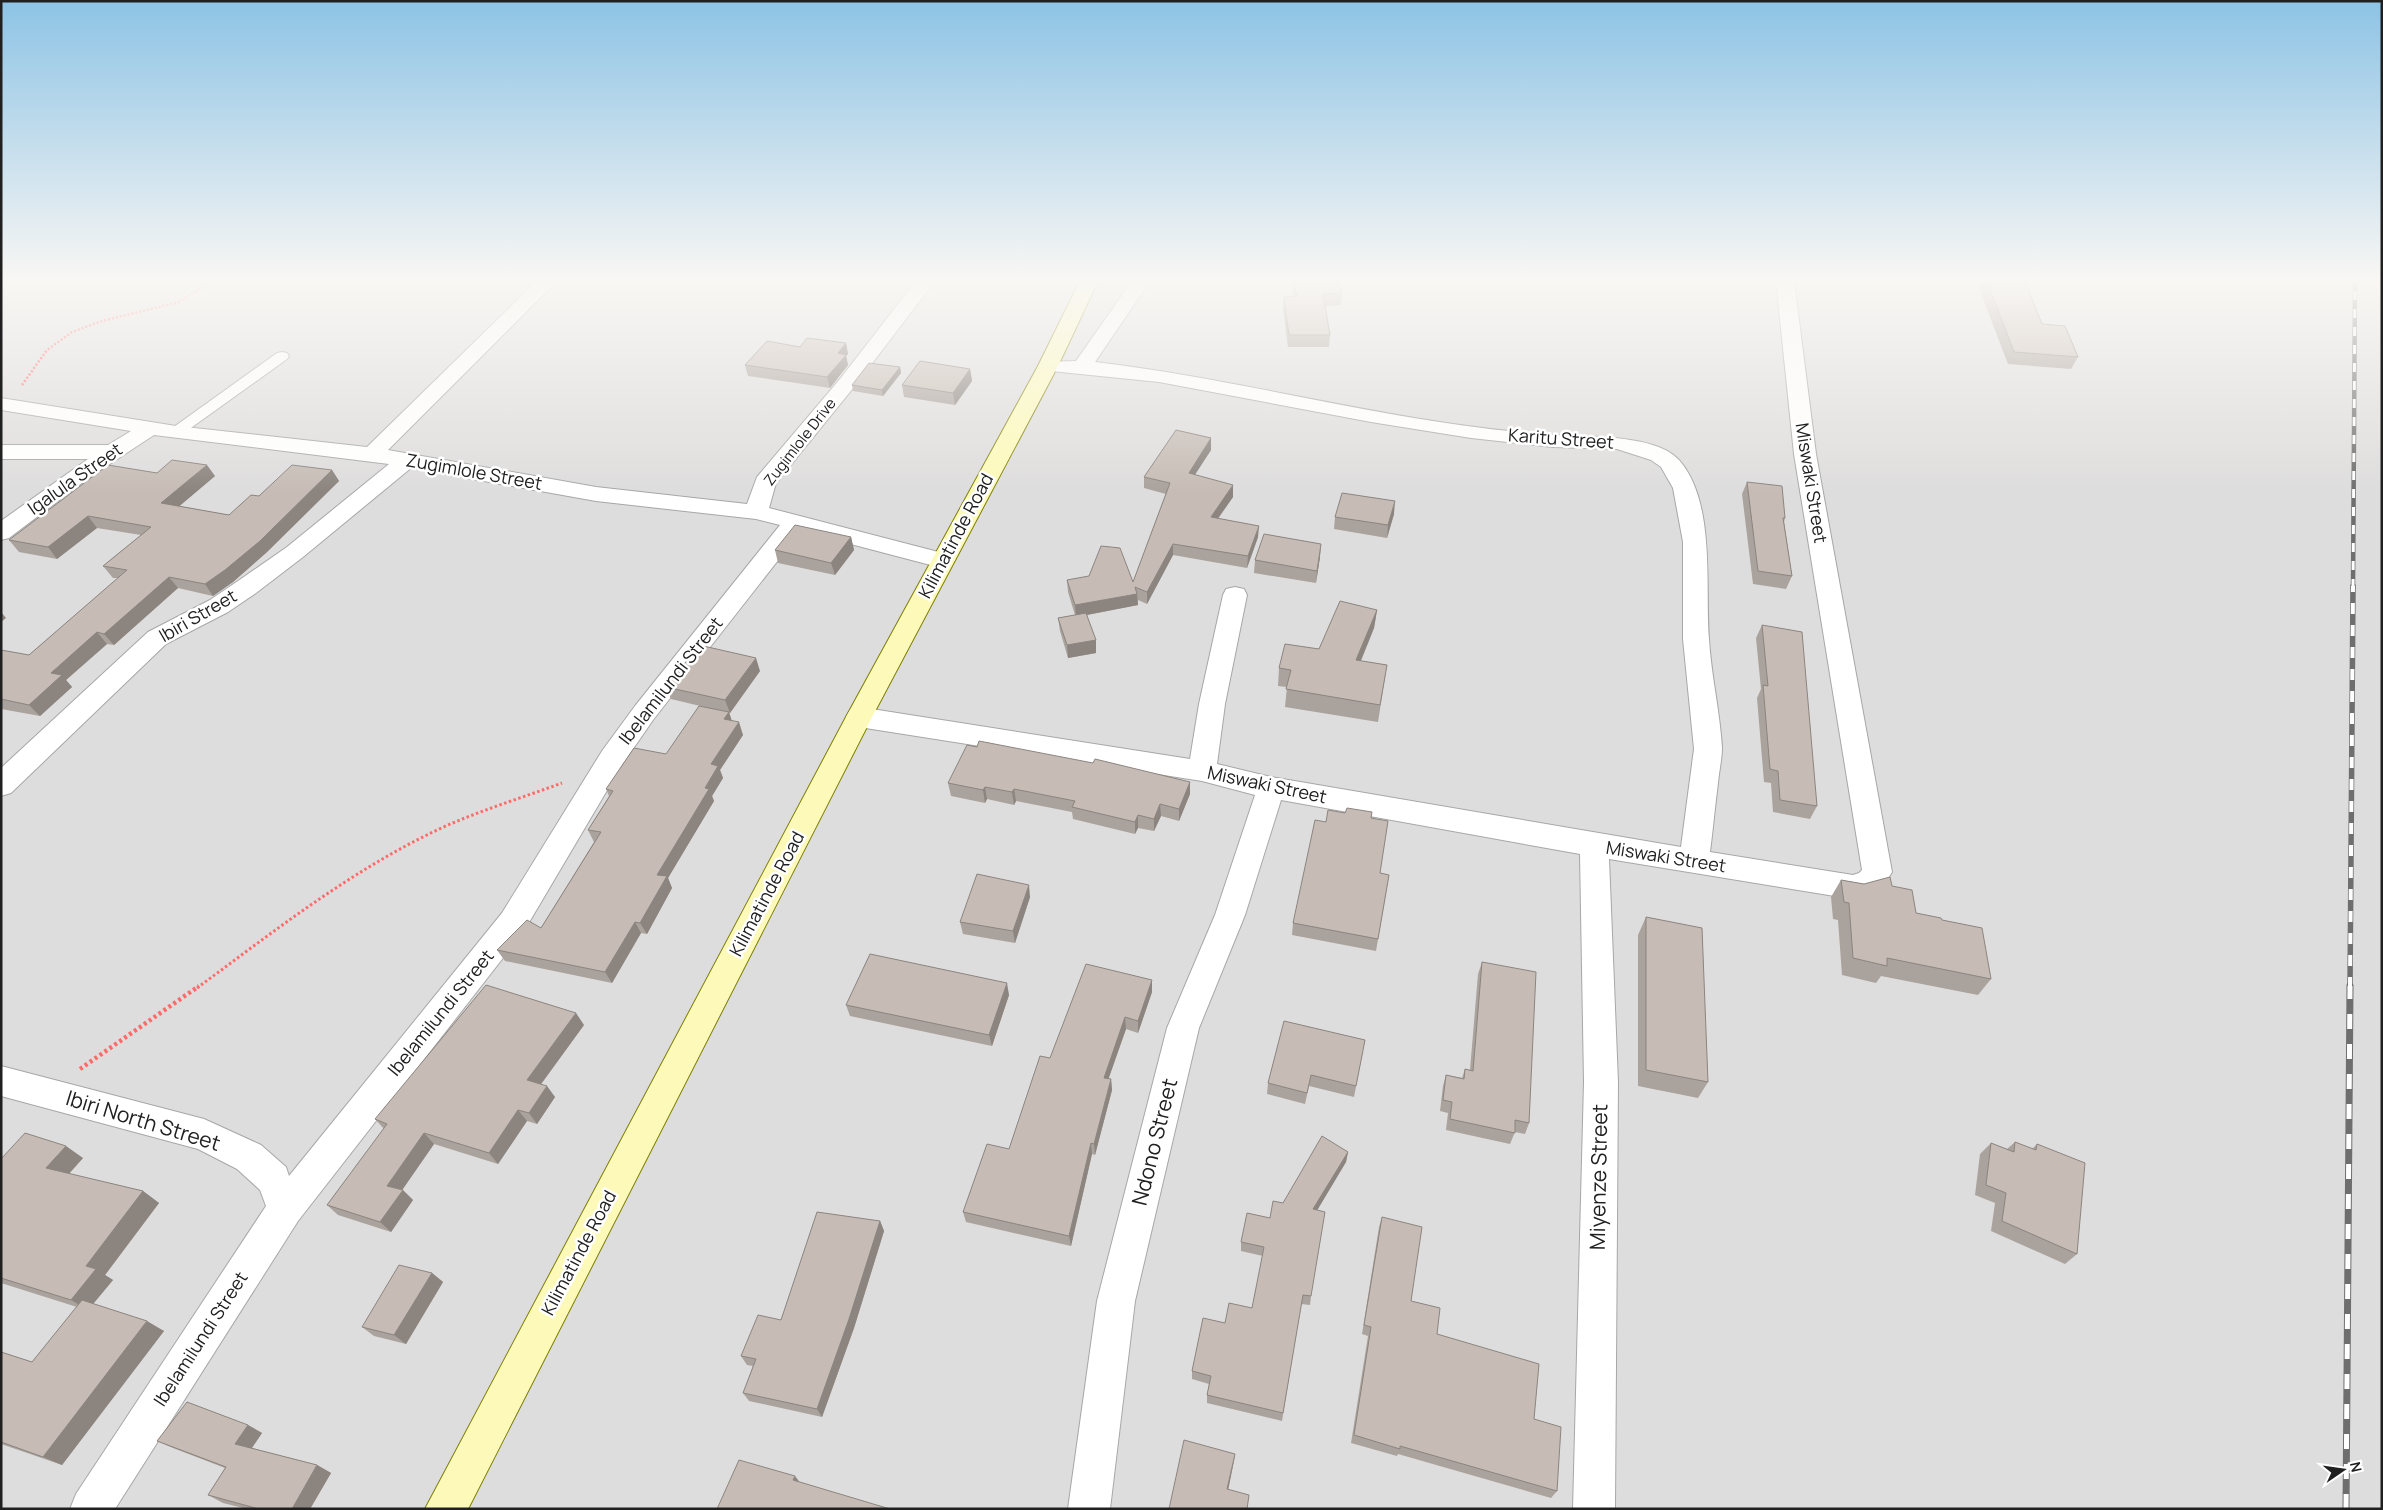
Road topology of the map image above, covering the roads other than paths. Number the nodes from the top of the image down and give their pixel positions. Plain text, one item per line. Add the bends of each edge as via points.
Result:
1 (476, 351) edge
2 (871, 351) edge
3 (1055, 351) edge
4 (1093, 351) edge
5 (1793, 351) edge
6 (282, 356) dead end
7 (1048, 366) junction
8 (1082, 367) junction
9 (5, 405) edge
10 (150, 428) junction
11 (176, 432) junction
12 (1, 452) edge
13 (113, 452) junction
14 (372, 454) junction
15 (406, 461) junction
16 (756, 512) junction
17 (796, 521) junction
18 (1, 532) edge
19 (942, 560) junction
20 (1235, 595) dead end
21 (860, 717) junction
22 (1202, 771) junction
23 (1, 786) edge
24 (1271, 788) junction
25 (1594, 845) junction
26 (1694, 862) junction
27 (1, 1081) edge
28 (285, 1209) junction
29 (91, 1509) edge
30 (446, 1509) edge
31 (1089, 1509) edge
32 (1594, 1509) edge

1 - 14 street
2 - 16 street, Zugimlole Drive via 765,482
3 - 7 main road, Kilimatinde Road
4 - 8 street
5 - 26 street, Miswaki Street via 1805,454 1877,872 1869,883 1853,887
6 - 11 lane
7 - 8 street, Karitu Street
7 - 19 main road, Kilimatinde Road
8 - 26 street, Karitu Street via 1159,376 1471,432 1553,441 1619,443 1659,455 1670,463 1684,488 1696,542 1696,639 1708,749
9 - 10 street, Zugimlole Street
10 - 11 street, Zugimlole Street
10 - 13 street, Igalula Street
11 - 14 street, Zugimlole Street
12 - 13 street
13 - 18 street, Igalula Street
14 - 15 street, Zugimlole Street
15 - 16 street, Zugimlole Street via 596,494
15 - 23 street, Ibiri Street via 247,587 219,606 157,638
16 - 17 street, Zugimlole Street
17 - 19 street, Zugimlole Street
17 - 28 street, Ibelamilundi Street via 612,758 513,922
19 - 21 main road, Kilimatinde Road
20 - 22 street via 1212,704
21 - 22 street, Miswaki Street
21 - 30 main road, Kilimatinde Road
22 - 24 street, Miswaki Street
24 - 25 street, Miswaki Street
24 - 31 street, Ndono Street via 1230,915 1181,1037 1116,1301
25 - 26 street, Miswaki Street
25 - 32 street, Miyenze Street via 1602,1084
27 - 28 street, Ibiri North Street via 204,1135 249,1156 273,1179
28 - 29 street, Ibelamilundi Street

